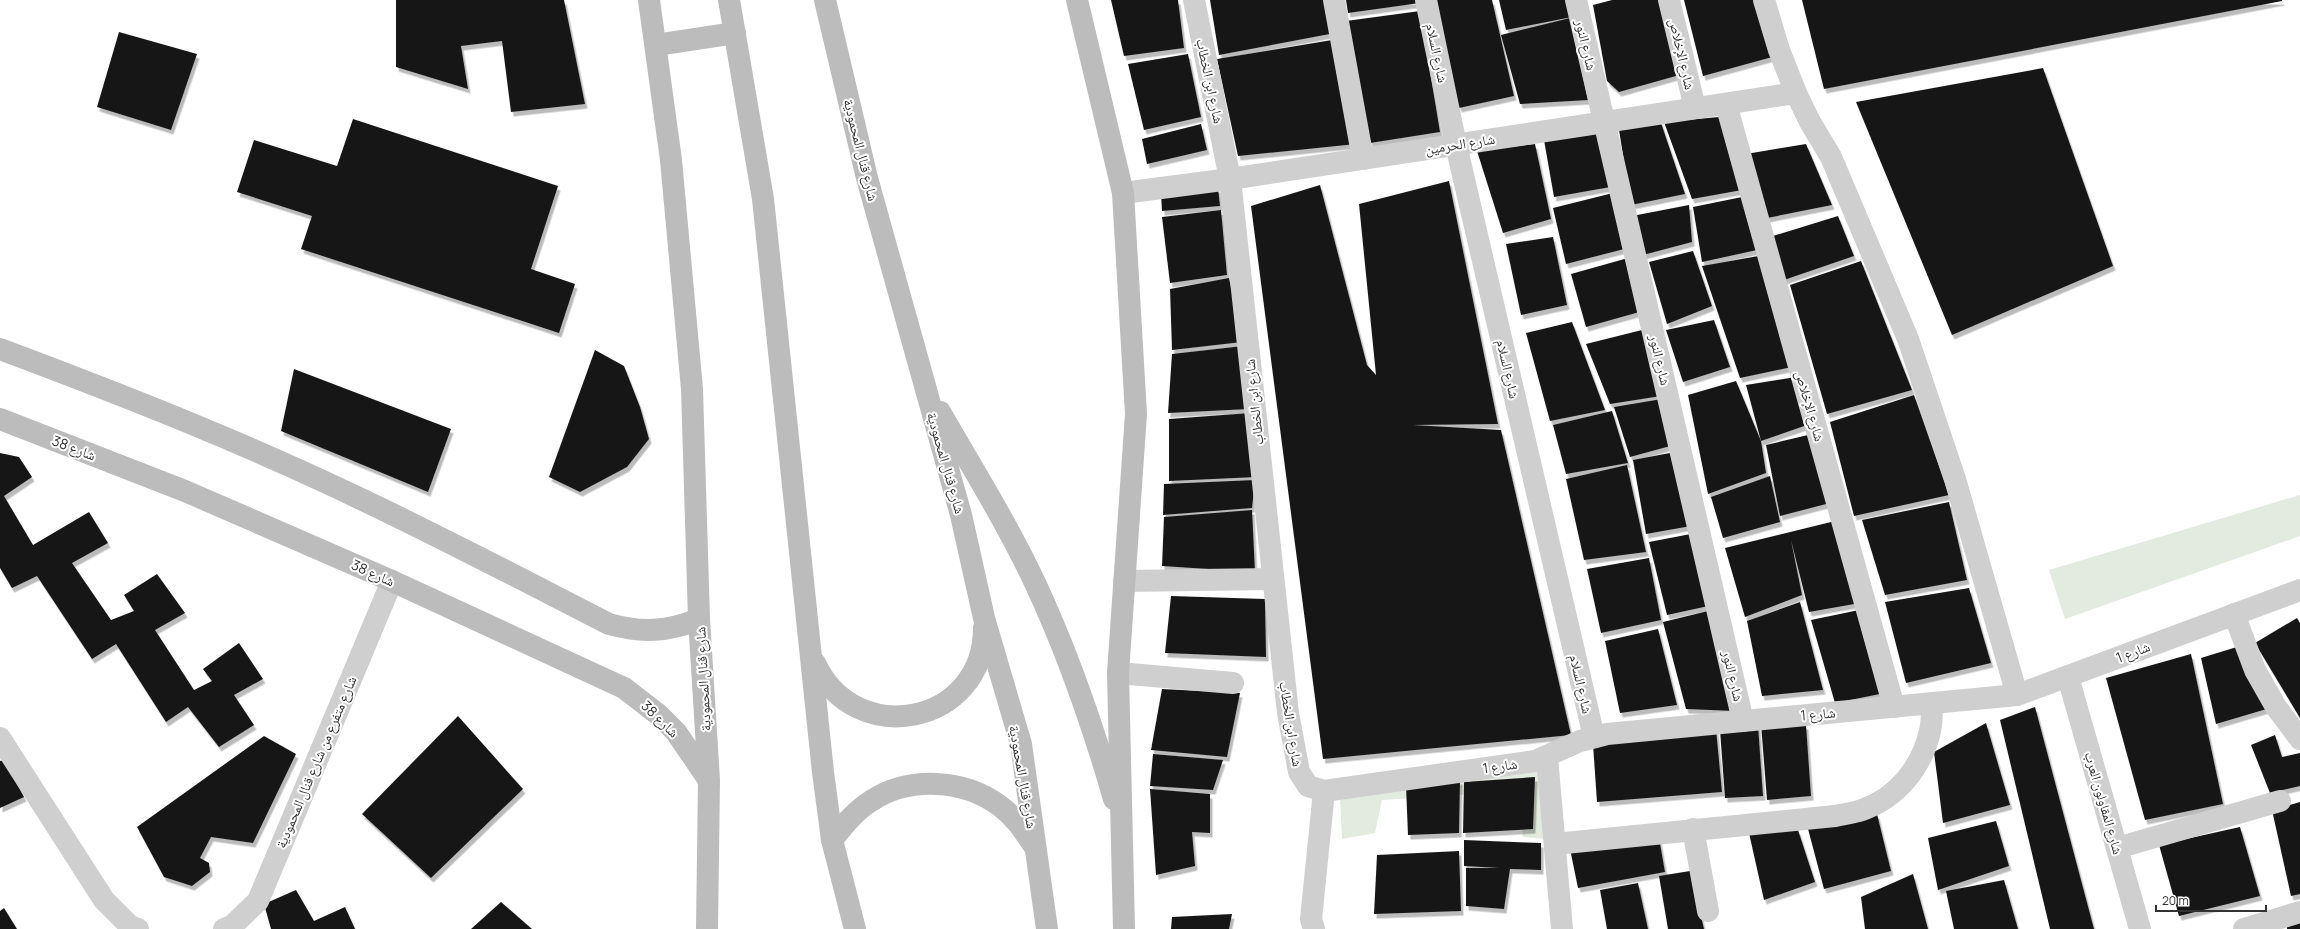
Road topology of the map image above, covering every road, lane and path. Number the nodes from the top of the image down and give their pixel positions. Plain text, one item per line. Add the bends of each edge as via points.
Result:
1 (649, 0) edge
2 (729, 0) edge
3 (825, 0) edge
4 (1076, 0) edge
5 (1194, 0) edge
6 (1334, 0) edge
7 (1426, 0) edge
8 (1576, 0) edge
9 (1669, 0) edge
10 (1764, 0) edge
11 (735, 33) junction
12 (656, 45) junction
13 (1796, 93) junction
14 (1726, 104) junction
15 (1695, 108) junction
16 (1604, 122) junction
17 (1456, 145) junction
18 (1363, 159) junction
19 (1230, 179) junction
20 (1123, 193) junction
21 (0, 349) edge
22 (924, 385) junction
23 (0, 419) edge
24 (1273, 579) junction
25 (392, 581) junction
26 (1124, 581) junction
27 (2300, 590) edge
28 (2234, 614) junction
29 (984, 618) junction
30 (699, 619) junction
31 (812, 657) junction
32 (1118, 673) junction
33 (2068, 677) junction
34 (1233, 683) dead end
35 (2017, 695) junction
36 (1932, 704) junction
37 (1894, 707) junction
38 (1744, 721) junction
39 (1594, 737) junction
40 (0, 738) edge
41 (2300, 740) edge
42 (1547, 756) junction
43 (709, 780) junction
44 (1324, 791) junction
45 (2280, 801) dead end
46 (1123, 829) junction
47 (1693, 829) junction
48 (832, 840) junction
49 (1555, 844) junction
50 (1035, 848) junction
51 (2117, 848) junction
52 (1708, 912) dead end
53 (2300, 912) edge
54 (138, 929) edge
55 (224, 929) edge
56 (707, 929) edge
57 (855, 929) edge
58 (1047, 929) edge
59 (1124, 929) edge
60 (1314, 929) edge
61 (1562, 929) edge
62 (2140, 929) edge
63 (2244, 929) edge

1 - 12 main road, شارع قنال المحمودية
2 - 11 main road
3 - 22 main road, شارع قنال المحمودية via 867,178
4 - 20 main road
5 - 19 street, شارع ابن الخطاب
6 - 18 street
7 - 17 street, شارع السلام
8 - 16 street, شارع النور
9 - 15 street, شارع الإخلاص
10 - 13 street via 1779,50
11 - 12 main road
11 - 31 main road via 763,199
12 - 30 main road, شارع قنال المحمودية via 671,160 692,389
13 - 14 street, شارع الحرمين
13 - 35 street via 1831,157 1908,340 1955,479
14 - 15 street, شارع الحرمين
14 - 37 street, شارع الإخلاص
15 - 16 street, شارع الحرمين
16 - 17 street, شارع الحرمين
16 - 38 street, شارع النور
17 - 18 street, شارع الحرمين
17 - 39 street, شارع السلام
18 - 19 street, شارع الحرمين
19 - 20 street, شارع الحرمين
19 - 24 street, شارع ابن الخطاب
20 - 26 main road via 1136,414
21 - 30 main road via 178,418 299,471 363,500 609,624 646,631 682,626
22 - 29 main road, شارع قنال المحمودية via 961,515
22 - 46 main road via 996,508 1036,585 1070,664 1099,746
23 - 25 main road, شارع 38 via 185,490
24 - 26 street
24 - 44 street, شارع ابن الخطاب via 1294,750 1302,780 1315,790
25 - 43 main road, شارع 38 via 624,688 676,732
25 - 55 street, شارع متفرع من شارع قنال المحمودية via 258,901 232,926
26 - 32 main road
27 - 28 street, شارع 1
28 - 33 street, شارع 1
28 - 41 street via 2256,670 2276,707
29 - 31 main road via 984,642 977,664 965,685 948,701 927,712 904,717 880,716 857,709 838,696 822,678
29 - 50 main road, شارع قنال المحمودية via 1020,744
30 - 43 main road, شارع قنال المحمودية
31 - 48 main road
32 - 34 street
32 - 46 main road
33 - 35 street, شارع 1
33 - 51 street, شارع المقاولون العرب
35 - 36 street, شارع 1
36 - 37 street, شارع 1
36 - 47 street via 1930,731 1921,756 1907,780 1886,798 1862,810 1835,816
37 - 38 street, شارع 1
38 - 39 street, شارع 1
39 - 42 street, شارع 1
40 - 54 street via 104,900 130,926
42 - 44 street, شارع 1 via 1535,761
42 - 49 street
43 - 56 main road, شارع قنال المحمودية
44 - 60 street via 1311,919
45 - 51 street
46 - 59 main road
47 - 49 street
47 - 52 street
48 - 50 main road via 850,818 871,801 896,789 923,784 951,785 977,793 1001,806 1021,826
48 - 57 main road
49 - 61 street
50 - 58 main road, شارع قنال المحمودية
51 - 62 street, شارع المقاولون العرب
53 - 63 street

